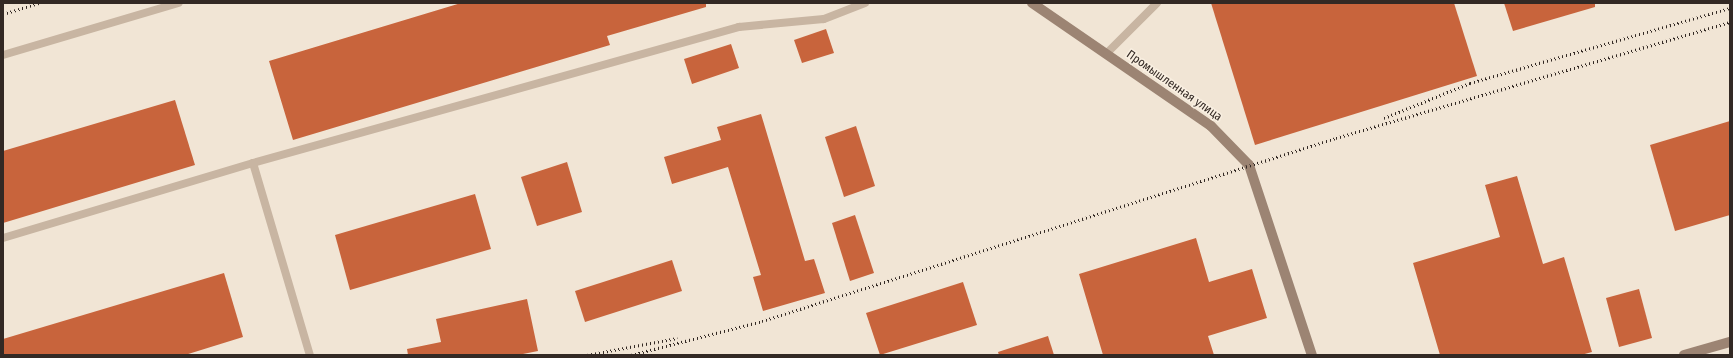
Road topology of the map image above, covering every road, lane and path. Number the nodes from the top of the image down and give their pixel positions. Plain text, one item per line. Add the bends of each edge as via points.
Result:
1 (178, 3) edge
2 (865, 3) edge
3 (1032, 3) edge
4 (1157, 3) edge
5 (1106, 54) junction
6 (3, 55) edge
7 (253, 163) junction
8 (3, 238) edge
9 (1730, 342) edge
10 (310, 355) edge
11 (1312, 355) edge
12 (1684, 355) edge

1 - 6 lane
2 - 7 lane via 824,19 739,27
3 - 5 street, Промышленная улица
4 - 5 lane
5 - 11 street, Промышленная улица via 1212,126 1249,165
7 - 8 lane
7 - 10 lane
9 - 12 street

